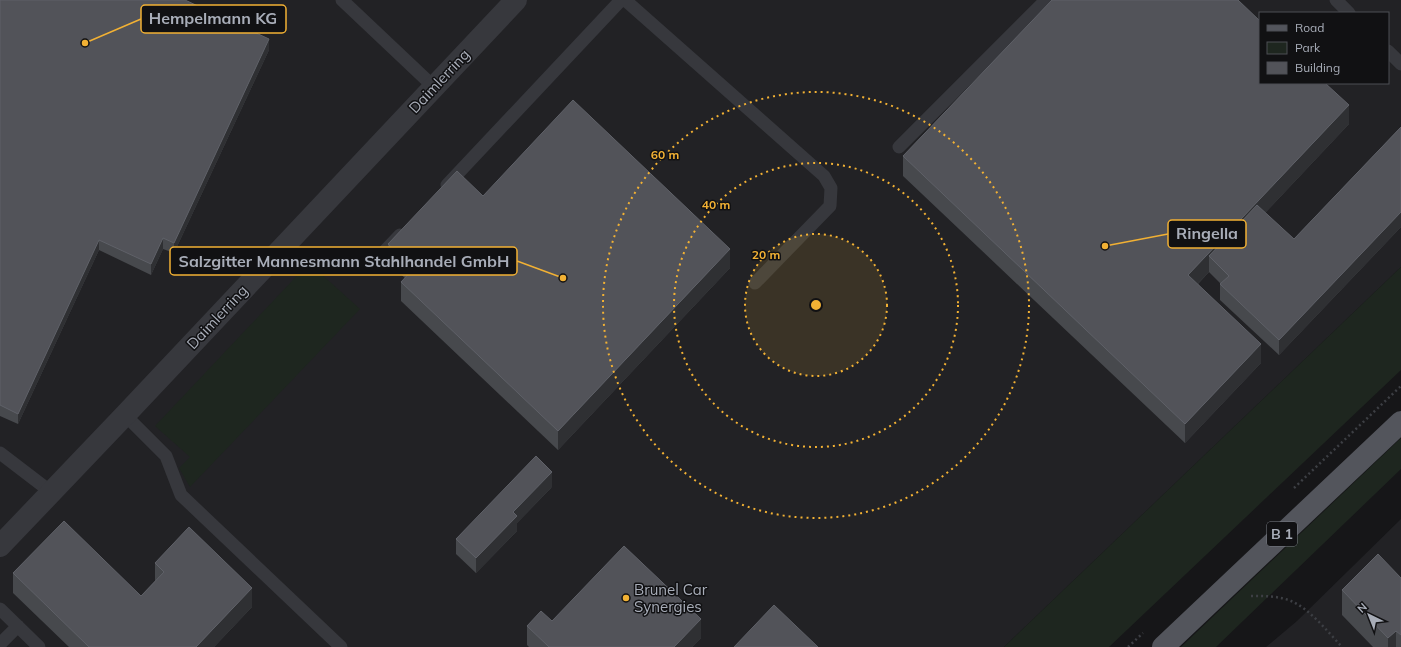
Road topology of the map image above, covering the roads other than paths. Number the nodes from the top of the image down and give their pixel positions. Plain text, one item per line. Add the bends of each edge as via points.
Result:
1 (342, 0) edge
2 (516, 0) edge
3 (621, 0) edge
4 (625, 0) edge
5 (1046, 0) edge
6 (1336, 0) edge
7 (1348, 12) edge
8 (1389, 53) edge
9 (1401, 64) edge
10 (434, 87) junction
11 (899, 147) dead end
12 (441, 191) edge
13 (408, 226) edge
14 (381, 255) dead end
15 (756, 283) dead end
16 (125, 415) junction
17 (1401, 422) edge
18 (0, 453) edge
19 (51, 492) junction
20 (0, 546) edge
21 (0, 610) edge
22 (18, 626) junction
23 (0, 644) edge
24 (39, 647) edge
25 (341, 647) edge
26 (1163, 647) edge

1 - 10 lane
2 - 10 street, Daimlerring
3 - 12 lane
4 - 15 lane via 824,176 831,188 830,206
5 - 11 lane
6 - 7 lane
8 - 9 lane
10 - 16 street, Daimlerring
13 - 14 lane
16 - 19 street, Daimlerring
16 - 25 lane via 166,456 181,495
17 - 26 main road, B 1
18 - 19 lane
19 - 20 street, Daimlerring
21 - 22 lane
22 - 23 lane
22 - 24 lane

